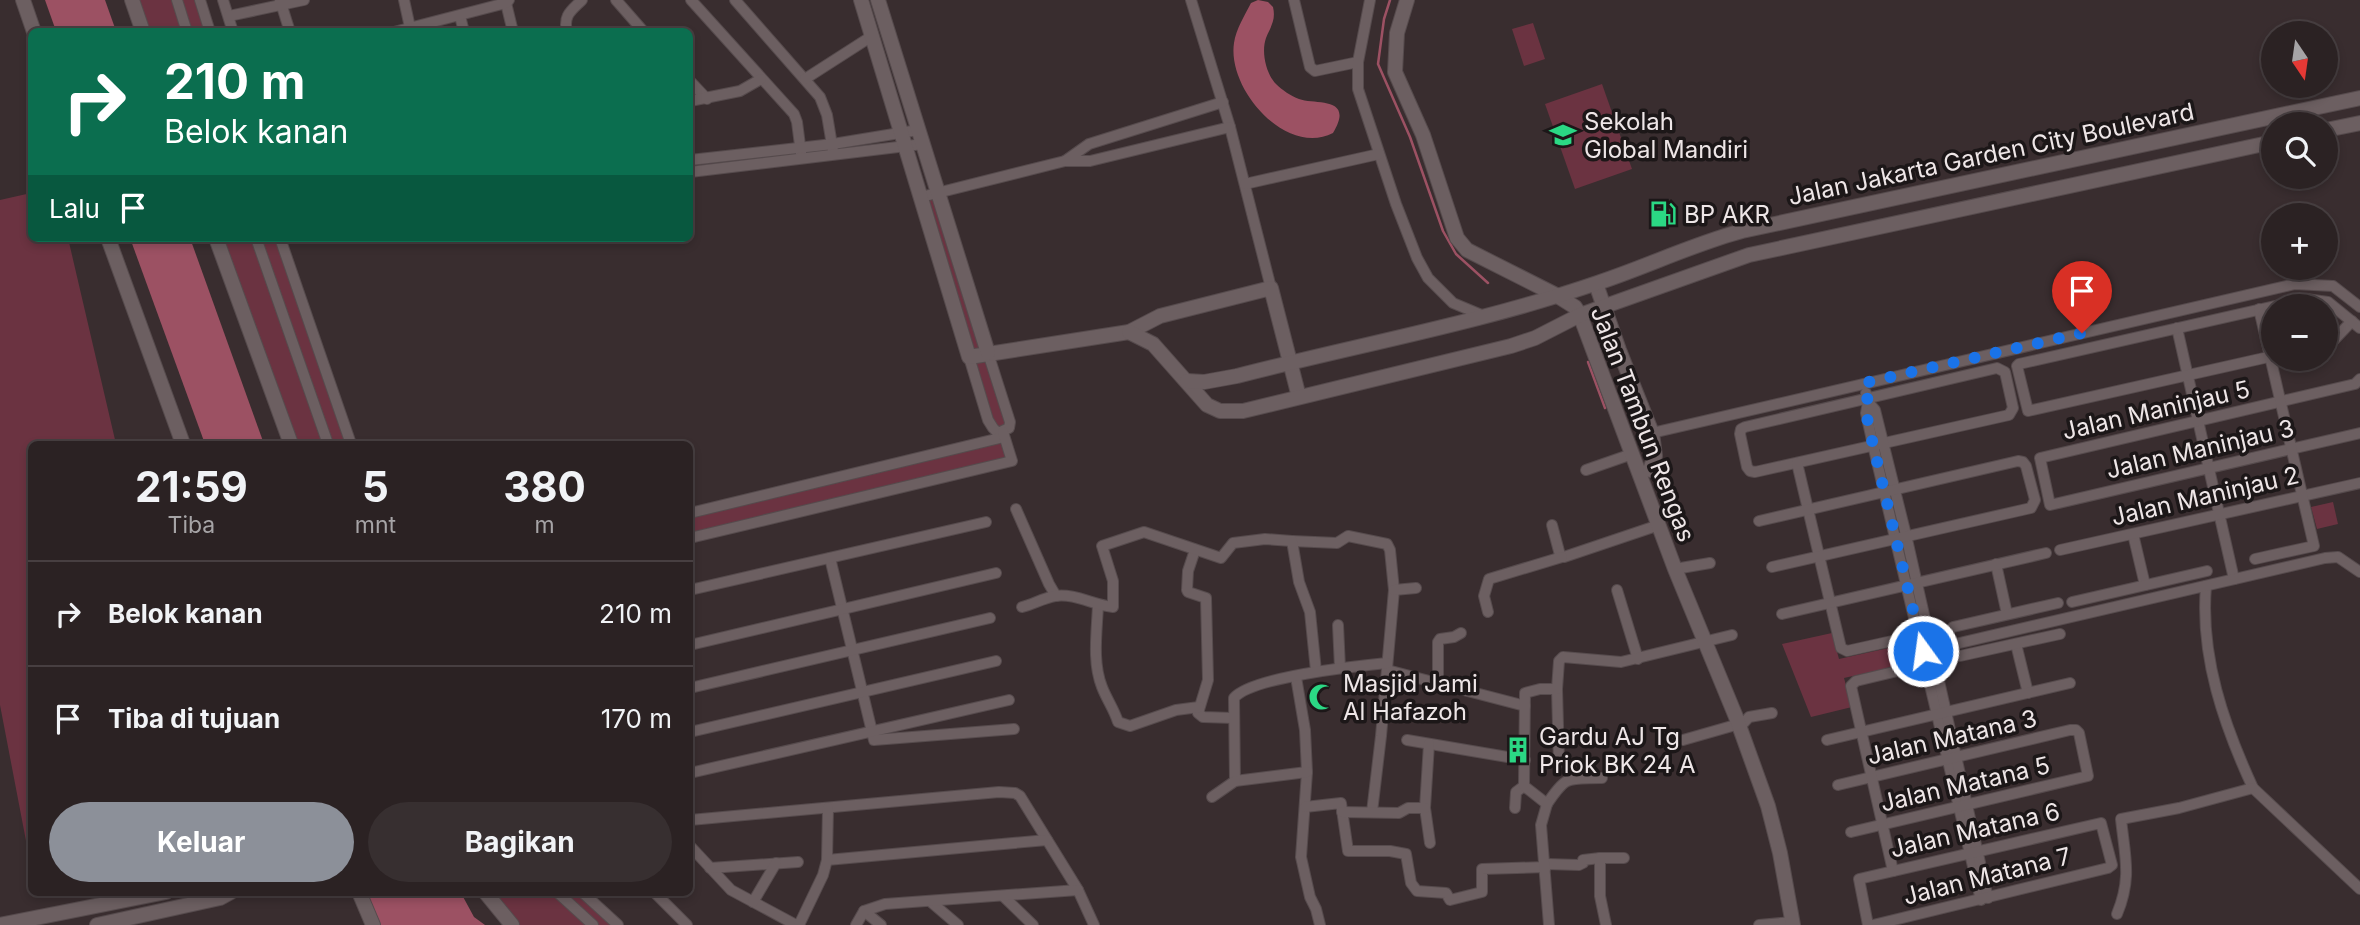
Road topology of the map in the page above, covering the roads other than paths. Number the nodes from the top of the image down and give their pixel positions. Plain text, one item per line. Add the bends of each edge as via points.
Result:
1 (23, 0) edge
2 (132, 0) edge
3 (177, 0) edge
4 (200, 0) edge
5 (223, 0) edge
6 (304, 0) edge
7 (404, 0) edge
8 (582, 0) edge
9 (616, 0) edge
10 (691, 0) edge
11 (735, 0) edge
12 (861, 0) edge
13 (878, 0) edge
14 (1191, 0) edge
15 (1294, 0) edge
16 (1370, 0) edge
17 (1406, 0) edge
18 (507, 2) edge
19 (281, 3) edge
20 (229, 16) junction
21 (460, 16) junction
22 (33, 28) edge
23 (142, 28) edge
24 (186, 28) edge
25 (210, 28) edge
26 (232, 28) edge
27 (288, 28) edge
28 (411, 28) edge
29 (418, 28) edge
30 (463, 28) edge
31 (512, 28) edge
32 (567, 28) edge
33 (640, 28) edge
34 (872, 36) junction
35 (1359, 62) junction
36 (761, 79) junction
37 (805, 79) junction
38 (693, 84) edge
39 (2360, 98) edge
40 (707, 99) junction
41 (693, 101) edge
42 (1223, 102) junction
43 (2360, 123) edge
44 (1230, 127) junction
45 (2338, 128) edge
46 (920, 137) junction
47 (904, 140) junction
48 (2261, 145) edge
49 (833, 149) junction
50 (802, 153) junction
51 (1379, 154) junction
52 (693, 160) edge
53 (1065, 161) junction
54 (693, 171) edge
55 (1245, 184) junction
56 (937, 192) junction
57 (921, 197) junction
58 (109, 242) edge
59 (217, 242) edge
60 (257, 242) edge
61 (280, 242) edge
62 (1597, 284) junction
63 (1271, 288) junction
64 (1556, 295) junction
65 (1605, 306) junction
66 (2360, 307) edge
67 (2259, 309) junction
68 (1580, 315) junction
69 (1484, 316) junction
70 (2261, 316) edge
71 (2356, 325) edge
72 (2180, 328) junction
73 (1129, 332) junction
74 (2338, 338) edge
75 (988, 353) junction
76 (969, 357) junction
77 (2261, 358) edge
78 (1290, 363) junction
79 (2275, 371) edge
80 (2190, 374) junction
81 (2360, 379) edge
82 (1187, 381) junction
83 (1864, 383) junction
84 (1299, 397) junction
85 (1868, 400) junction
86 (2281, 403) junction
87 (2201, 421) junction
88 (1652, 433) junction
89 (2360, 433) edge
90 (1004, 434) junction
91 (182, 441) edge
92 (290, 441) edge
93 (327, 441) edge
94 (350, 441) edge
95 (1878, 444) junction
96 (2292, 449) junction
97 (1632, 454) junction
98 (1797, 463) junction
99 (2212, 467) junction
100 (1586, 470) dead end
101 (1650, 470) dead end
102 (2360, 483) edge
103 (1889, 490) junction
104 (2302, 496) junction
105 (2050, 505) joint
106 (1016, 509) dead end
107 (1808, 510) junction
108 (693, 512) edge
109 (2223, 514) junction
110 (1759, 521) dead end
111 (986, 522) dead end
112 (1552, 525) dead end
113 (1656, 527) junction
114 (2133, 534) junction
115 (1901, 536) junction
116 (693, 537) edge
117 (1292, 541) junction
118 (1195, 550) junction
119 (2060, 550) dead end
120 (2046, 553) dead end
121 (1818, 556) junction
122 (1562, 557) junction
123 (830, 558) junction
124 (2255, 559) dead end
125 (1710, 563) dead end
126 (1996, 564) junction
127 (1772, 566) dead end
128 (1675, 569) junction
129 (2207, 571) dead end
130 (2360, 572) edge
131 (996, 573) dead end
132 (2238, 579) junction
133 (1912, 583) junction
134 (2145, 585) junction
135 (2206, 586) junction
136 (1416, 588) dead end
137 (693, 589) edge
138 (1394, 590) junction
139 (1617, 590) dead end
140 (1056, 596) junction
141 (2072, 602) dead end
142 (1829, 603) junction
143 (2058, 603) dead end
144 (1098, 605) junction
145 (1022, 607) dead end
146 (842, 609) junction
147 (1488, 612) dead end
148 (1782, 614) dead end
149 (2007, 614) junction
150 (990, 618) dead end
151 (1338, 625) dead end
152 (1953, 627) dead end
153 (1461, 633) dead end
154 (2060, 634) dead end
155 (1732, 635) dead end
156 (1892, 641) dead end
157 (1701, 642) junction
158 (2016, 643) junction
159 (693, 644) edge
160 (852, 650) junction
161 (1928, 650) junction
162 (1908, 655) dead end
163 (1960, 656) dead end
164 (1638, 659) junction
165 (996, 661) dead end
166 (1387, 667) junction
167 (1340, 668) junction
168 (1906, 669) dead end
169 (1316, 671) junction
170 (1296, 677) junction
171 (1438, 683) junction
172 (2070, 683) dead end
173 (693, 687) edge
174 (1557, 690) junction
175 (862, 692) junction
176 (2028, 693) junction
177 (1525, 700) junction
178 (1009, 701) dead end
179 (1199, 707) junction
180 (1772, 713) dead end
181 (1942, 713) junction
182 (1233, 718) junction
183 (1736, 726) junction
184 (1014, 729) dead end
185 (693, 731) edge
186 (872, 732) junction
187 (1862, 732) junction
188 (1407, 740) dead end
189 (1683, 740) dead end
190 (1827, 740) dead end
191 (1429, 744) junction
192 (1952, 758) junction
193 (1525, 760) junction
194 (1559, 763) dead end
195 (693, 772) edge
196 (1307, 772) junction
197 (2088, 776) joint
198 (1872, 777) junction
199 (1602, 778) dead end
200 (1235, 781) junction
201 (1838, 785) dead end
202 (1524, 786) junction
203 (2253, 788) junction
204 (1212, 797) dead end
205 (1547, 804) junction
206 (1963, 806) junction
207 (1305, 807) junction
208 (1515, 807) dead end
209 (828, 808) junction
210 (1425, 808) junction
211 (1342, 812) junction
212 (1372, 812) junction
213 (693, 820) edge
214 (1883, 825) junction
215 (1851, 832) dead end
216 (1046, 841) junction
217 (1430, 843) dead end
218 (693, 849) edge
219 (1974, 852) junction
220 (1600, 858) junction
221 (1624, 858) dead end
222 (827, 860) junction
223 (798, 862) dead end
224 (776, 863) junction
225 (1546, 865) junction
226 (2111, 867) joint
227 (710, 868) junction
228 (1893, 871) junction
229 (2360, 889) edge
230 (1078, 890) junction
231 (146, 896) edge
232 (215, 896) edge
233 (361, 896) edge
234 (488, 896) edge
235 (561, 896) edge
236 (586, 896) edge
237 (658, 896) edge
238 (1003, 896) junction
239 (1985, 899) junction
240 (753, 902) junction
241 (931, 902) junction
242 (864, 911) junction
243 (2117, 914) dead end
244 (1788, 924) edge
245 (0, 925) edge
246 (97, 925) edge
247 (373, 925) edge
248 (512, 925) edge
249 (593, 925) edge
250 (618, 925) edge
251 (687, 925) edge
252 (798, 925) edge
253 (856, 925) edge
254 (881, 925) edge
255 (958, 925) edge
256 (1033, 925) edge
257 (1094, 925) edge
258 (1320, 925) edge
259 (1549, 925) edge
260 (1606, 925) edge
261 (1759, 925) edge
262 (1871, 925) edge

1 - 22 street
2 - 23 street
3 - 24 street
4 - 25 street
5 - 20 street
6 - 19 street
7 - 28 street
8 - 32 street via 567,14
9 - 33 street
10 - 36 street
11 - 37 street
12 - 34 street
13 - 46 street
14 - 42 street
15 - 35 street via 1312,69
16 - 35 street
17 - 64 street, Jalan Tambun Rengas via 1397,33 1395,72 1423,135 1453,230 1467,250
18 - 21 street
18 - 31 street
19 - 20 street
19 - 27 street
20 - 26 street
21 - 29 street
21 - 30 street
34 - 37 street
34 - 47 street
35 - 51 street via 1358,89
36 - 40 street
36 - 50 street via 796,119
37 - 49 street via 825,107
38 - 40 street
39 - 62 street, Jalan Jakarta Garden City Boulevard via 1742,231
40 - 41 street
42 - 44 street
42 - 53 street via 1088,144
43 - 45 street
44 - 53 street via 1090,160
44 - 55 street
46 - 47 street
46 - 56 street
47 - 49 street
47 - 57 street
48 - 65 street, Jalan Jakarta Garden City Boulevard via 1749,255
49 - 50 street
50 - 52 street
50 - 54 street
51 - 55 street
51 - 69 street via 1428,278 1453,303
53 - 56 street
55 - 63 street
56 - 57 street
56 - 75 street
57 - 76 street
58 - 91 street
59 - 92 street
60 - 93 street
61 - 94 street
62 - 64 street, Jalan Jakarta Garden City Boulevard
62 - 65 street, Jalan Tambun Rengas
63 - 73 street via 1160,316
63 - 78 street
64 - 68 street, Jalan Tambun Rengas
64 - 69 street, Jalan Jakarta Garden City Boulevard
65 - 68 street, Jalan Jakarta Garden City Boulevard
65 - 88 street, Jalan Tambun Rengas
66 - 83 street via 2333,286 2295,284
67 - 70 street
67 - 71 street via 2316,299 2337,307
67 - 72 street
68 - 84 street, Jalan Jakarta Garden City Boulevard via 1511,346
68 - 97 street, Jalan Tambun Rengas
69 - 78 street, Jalan Jakarta Garden City Boulevard
71 - 74 street
72 - 80 street
72 - 80 street via 2018,365 2028,411
73 - 75 street
73 - 82 street via 1153,344
75 - 76 street
75 - 90 street via 1010,422
76 - 90 street via 989,423
77 - 80 street
78 - 82 street, Jalan Jakarta Garden City Boulevard via 1217,380
78 - 84 street
79 - 86 street
80 - 87 street
81 - 86 street, Jalan Maninjau 5
82 - 84 street, Jalan Jakarta Garden City Boulevard via 1207,405 1220,411 1243,411
83 - 85 street
83 - 88 street
85 - 95 street via 1875,410
85 - 95 street via 2001,369 2005,372 2012,412
85 - 98 street via 1741,429 1750,471
86 - 87 street, Jalan Maninjau 5
86 - 96 street
87 - 99 street
87 - 105 street, Jalan Maninjau 5 via 2040,458
88 - 101 street, Jalan Tambun Rengas via 1655,456
89 - 96 street, Jalan Maninjau 3
90 - 108 street
90 - 116 street via 1012,461
95 - 98 street
95 - 103 street
96 - 99 street, Jalan Maninjau 3
96 - 104 street
97 - 100 street
97 - 113 street, Jalan Tambun Rengas
98 - 107 street
99 - 105 street, Jalan Maninjau 3
99 - 109 street
102 - 104 street, Jalan Maninjau 2
103 - 107 street
103 - 115 street
103 - 115 street via 2023,461 2035,505
104 - 109 street, Jalan Maninjau 2
104 - 124 street via 2314,546
106 - 140 street
107 - 110 street
107 - 121 street
109 - 114 street, Jalan Maninjau 2
109 - 132 street
111 - 123 street
112 - 122 street
113 - 122 street
113 - 128 street, Jalan Tambun Rengas
114 - 119 street, Jalan Maninjau 2
114 - 134 street
115 - 121 street
115 - 133 street
117 - 118 street via 1233,543 1221,558
117 - 138 street via 1337,543 1348,536 1387,544
117 - 169 street via 1310,612
118 - 144 street via 1144,532 1104,544 1114,605
118 - 179 street via 1187,591 1206,598 1208,680
120 - 126 street
121 - 127 street
121 - 142 street
122 - 147 street via 1489,579 1484,596
123 - 137 street
123 - 146 street
125 - 128 street
126 - 133 street
126 - 149 street
128 - 157 street, Jalan Tambun Rengas
129 - 134 street
130 - 132 street via 2338,557
131 - 146 street
132 - 135 street
133 - 142 street
133 - 161 street
134 - 141 street
135 - 161 street
135 - 203 street via 2212,675 2232,741
136 - 138 street
138 - 166 street
139 - 164 street
140 - 144 street
140 - 145 street
142 - 148 street
142 - 156 street via 1843,651
143 - 149 street
144 - 179 street via 1096,652 1101,685 1118,722 1130,726
146 - 159 street
146 - 160 street
149 - 152 street
150 - 160 street
151 - 167 street
153 - 171 street via 1438,642
154 - 158 street
155 - 157 street
157 - 164 street
157 - 183 street, Jalan Tambun Rengas
158 - 163 street
158 - 176 street
160 - 173 street
160 - 175 street
161 - 162 street
161 - 181 street
164 - 174 street via 1562,657
165 - 175 street
166 - 167 street
166 - 171 street
166 - 212 street
167 - 169 street
168 - 187 street via 1852,683
169 - 170 street
170 - 182 street via 1242,689 1234,698
170 - 196 street
171 - 177 street
172 - 176 street
174 - 177 street via 1539,689
174 - 194 street
175 - 185 street
175 - 186 street
176 - 181 street
177 - 193 street
178 - 186 street
179 - 182 street via 1203,717
180 - 183 street via 1749,717
181 - 187 street
181 - 192 street
182 - 200 street
183 - 189 street
183 - 244 street, Jalan Tambun Rengas via 1768,806 1780,853
184 - 186 street via 874,740
186 - 195 street
187 - 190 street
187 - 198 street
188 - 191 street
191 - 193 street
191 - 210 street
192 - 197 street, Jalan Matana 3 via 2076,730
192 - 198 street, Jalan Matana 3
192 - 206 street
193 - 202 street
196 - 200 street
196 - 207 street
197 - 206 street, Jalan Matana 5
198 - 201 street, Jalan Matana 3
198 - 214 street
199 - 205 street via 1570,779 1560,784
200 - 204 street
202 - 205 street
202 - 208 street via 1516,792
203 - 229 street
203 - 243 street via 2121,819 2127,888
205 - 225 street via 1541,825
206 - 214 street, Jalan Matana 5
206 - 219 street
207 - 211 street via 1340,803
207 - 258 street via 1301,857
209 - 213 street
209 - 216 street via 1016,793
209 - 222 street
210 - 212 street
210 - 217 street
211 - 212 street
211 - 225 street via 1348,851 1405,853 1417,891 1446,893 1450,900 1482,892 1482,869
214 - 215 street, Jalan Matana 5
214 - 228 street
216 - 222 street
216 - 230 street
218 - 227 street
219 - 226 street, Jalan Matana 6 via 2101,823
219 - 228 street, Jalan Matana 6
219 - 239 street
220 - 221 street
220 - 225 street via 1579,865
220 - 260 street
222 - 252 street
223 - 224 street
224 - 227 street
224 - 240 street
225 - 259 street
226 - 239 street, Jalan Matana 7
227 - 240 street via 730,890
228 - 262 street, Jalan Matana 6 via 1859,879
230 - 238 street
230 - 257 street
231 - 245 street
232 - 246 street
233 - 247 street
234 - 248 street
235 - 249 street
236 - 250 street
237 - 251 street
238 - 241 street
238 - 256 street
239 - 262 street, Jalan Matana 7
240 - 252 street
241 - 242 street via 885,904
241 - 255 street
242 - 253 street
242 - 254 street
244 - 261 street

